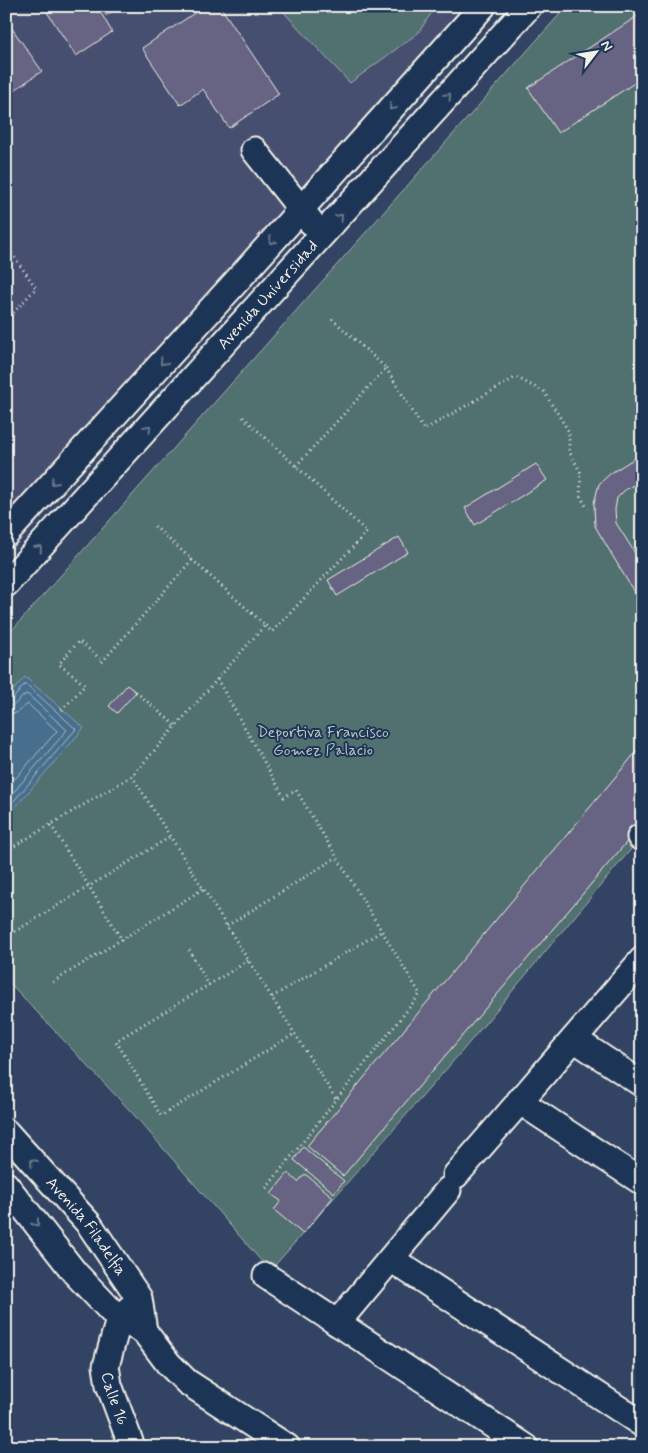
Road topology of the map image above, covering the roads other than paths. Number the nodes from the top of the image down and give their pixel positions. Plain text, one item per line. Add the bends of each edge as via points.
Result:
1 (483, 6) edge
2 (529, 6) edge
3 (254, 150) dead end
4 (300, 209) junction
5 (323, 236) junction
6 (234, 284) junction
7 (260, 305) junction
8 (6, 534) edge
9 (6, 584) edge
10 (642, 960) edge
11 (574, 1039) junction
12 (642, 1084) edge
13 (519, 1101) junction
14 (6, 1132) edge
15 (642, 1182) edge
16 (6, 1185) edge
17 (391, 1259) junction
18 (266, 1276) dead end
19 (139, 1298) junction
20 (119, 1319) junction
21 (337, 1323) junction
22 (144, 1331) junction
23 (642, 1424) edge
24 (132, 1447) edge
25 (287, 1447) edge
26 (526, 1447) edge

1 -> 4 street, Avenida Universidad
5 -> 2 street, Avenida Universidad
3 - 4 street
4 - 5 street
4 -> 6 street, Avenida Universidad
5 - 7 street, Avenida Universidad
6 - 7 street
6 -> 8 street, Avenida Universidad
9 -> 7 street, Avenida Universidad
10 - 11 street
11 - 12 street
11 - 13 street
13 - 15 street
13 - 17 street
19 -> 14 street, Avenida Filadelfia via 89,1224
16 -> 20 street, Avenida Filadelfia via 75,1272
17 - 21 street
17 - 23 street
18 - 21 street
19 - 20 street, Calle 16
19 - 22 street, Avenida Filadelfia
20 - 22 street, Avenida Filadelfia
20 - 24 street, Calle 16 via 106,1366 109,1386
21 - 26 street
22 - 25 street, Avenida Filadelfia via 187,1382

